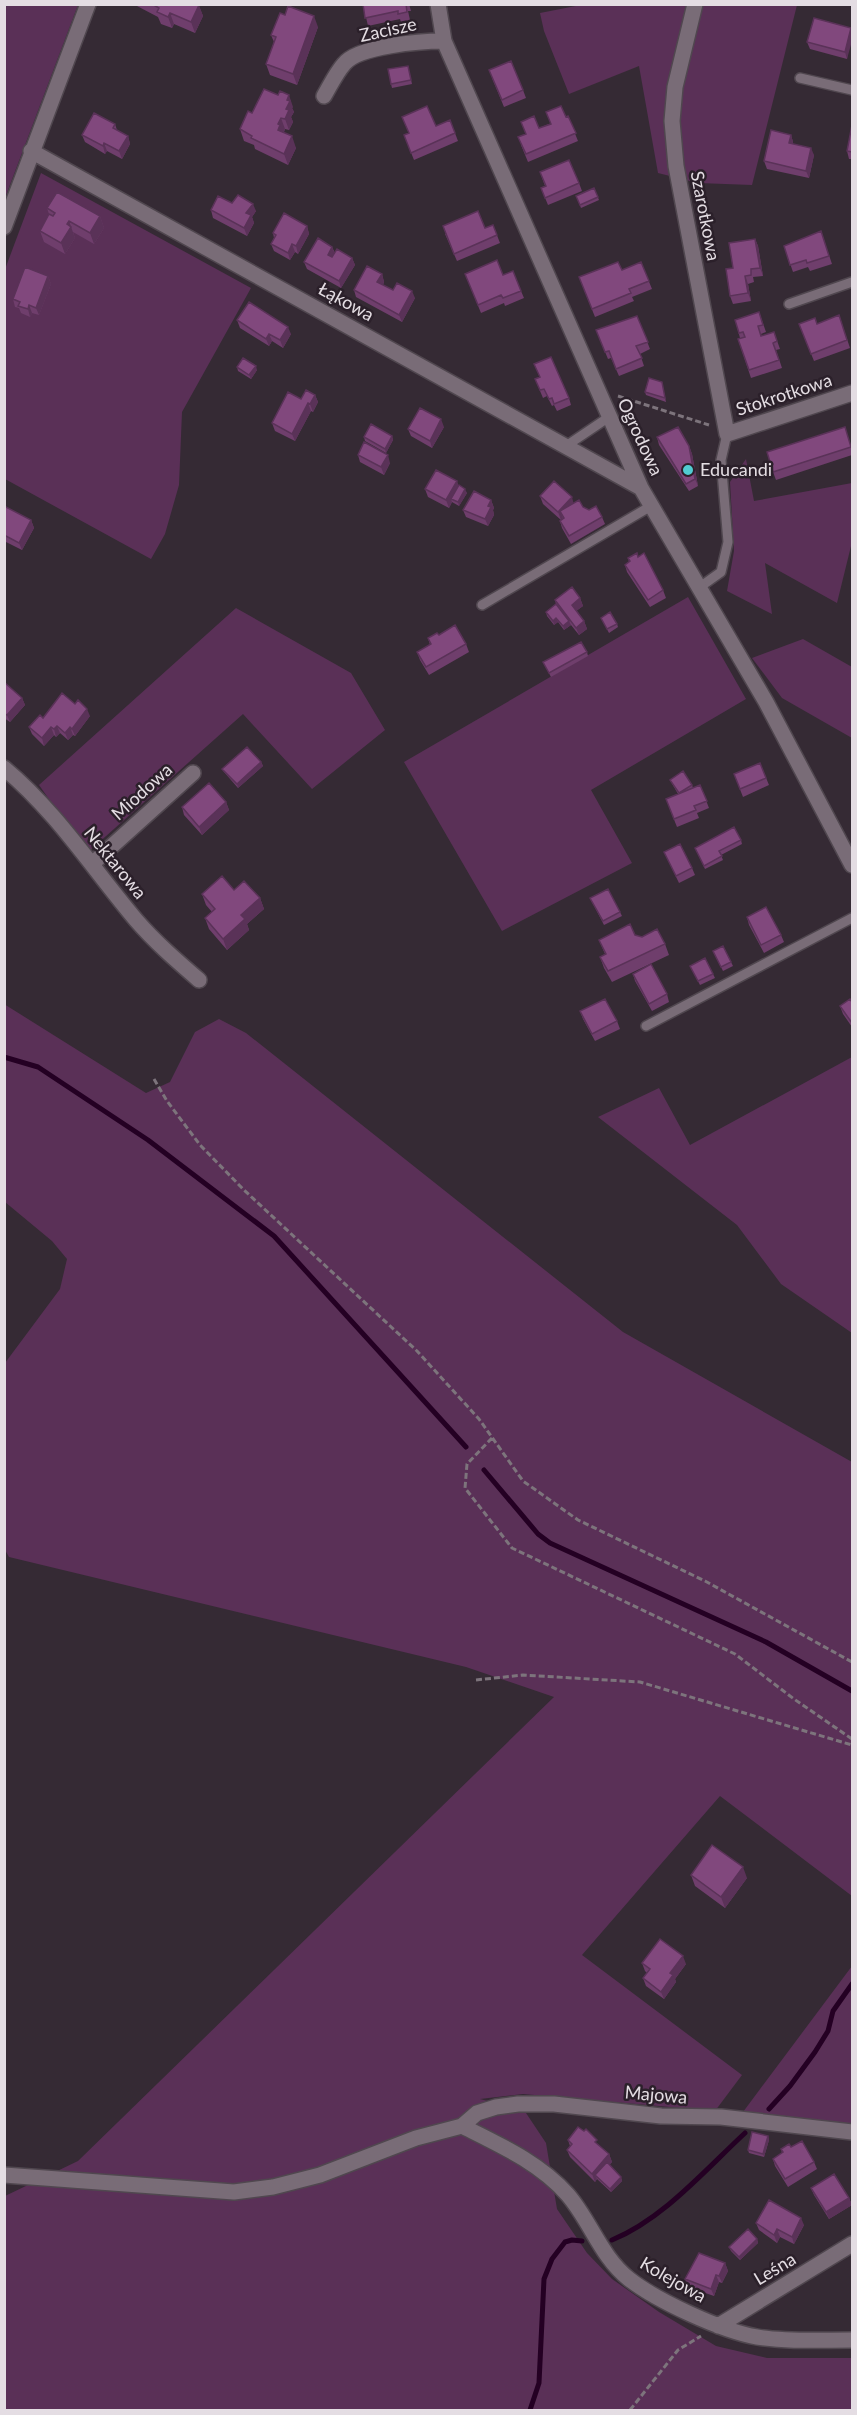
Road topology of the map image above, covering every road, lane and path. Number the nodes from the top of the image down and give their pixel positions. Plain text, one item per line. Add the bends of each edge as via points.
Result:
1 (88, 4) edge
2 (438, 4) edge
3 (695, 4) edge
4 (444, 41) junction
5 (800, 78) dead end
6 (852, 90) edge
7 (324, 96) dead end
8 (31, 151) junction
9 (4, 227) edge
10 (852, 282) edge
11 (789, 304) dead end
12 (852, 393) edge
13 (602, 400) junction
14 (609, 417) junction
15 (726, 432) junction
16 (566, 446) junction
17 (641, 488) junction
18 (651, 506) junction
19 (700, 586) junction
20 (482, 605) dead end
21 (4, 768) edge
22 (193, 773) dead end
23 (92, 864) junction
24 (852, 865) edge
25 (852, 918) edge
26 (199, 980) dead end
27 (646, 1026) dead end
28 (154, 1079) dead end
29 (492, 1438) junction
30 (852, 1662) edge
31 (476, 1680) dead end
32 (852, 1739) edge
33 (852, 1745) edge
34 (462, 2126) junction
35 (852, 2132) edge
36 (4, 2175) edge
37 (852, 2244) edge
38 (718, 2326) junction
39 (852, 2340) edge
40 (630, 2410) edge

1 - 8 street
2 - 4 street, Ogrodowa
3 - 15 street, Szarotkowa via 675,87 672,122 676,166
4 - 7 street, Zacisze via 421,41 363,53 345,62
4 - 13 street, Ogrodowa
5 - 6 lane
8 - 9 street
8 - 16 street, Łąkowa
10 - 11 lane
12 - 15 street, Stokrotkowa
13 - 14 street, Ogrodowa
13 - 15 path via 615,396
14 - 16 lane
14 - 17 street, Ogrodowa
15 - 19 lane via 721,460 728,542 721,572
16 - 17 street, Łąkowa
17 - 18 street, Ogrodowa
18 - 19 street, Ogrodowa
18 - 20 lane
19 - 24 street, Ogrodowa
21 - 23 street, Nektarowa via 29,789
22 - 23 street, Miodowa
23 - 26 street, Nektarowa via 156,942
25 - 27 lane
28 - 29 path via 200,1144 417,1351
29 - 30 path via 523,1481 578,1520 705,1581
29 - 32 path via 467,1464 465,1488 512,1548 735,1654
31 - 33 path via 523,1675 640,1682
34 - 35 street, Majowa via 477,2113 496,2107 554,2104
34 - 36 street, Majowa via 320,2175 234,2192
34 - 38 street, Kolejowa via 515,2153 550,2177 581,2212 601,2248 630,2280
37 - 38 street, Leśna
38 - 39 street, Kolejowa via 756,2337
38 - 40 path via 678,2350

